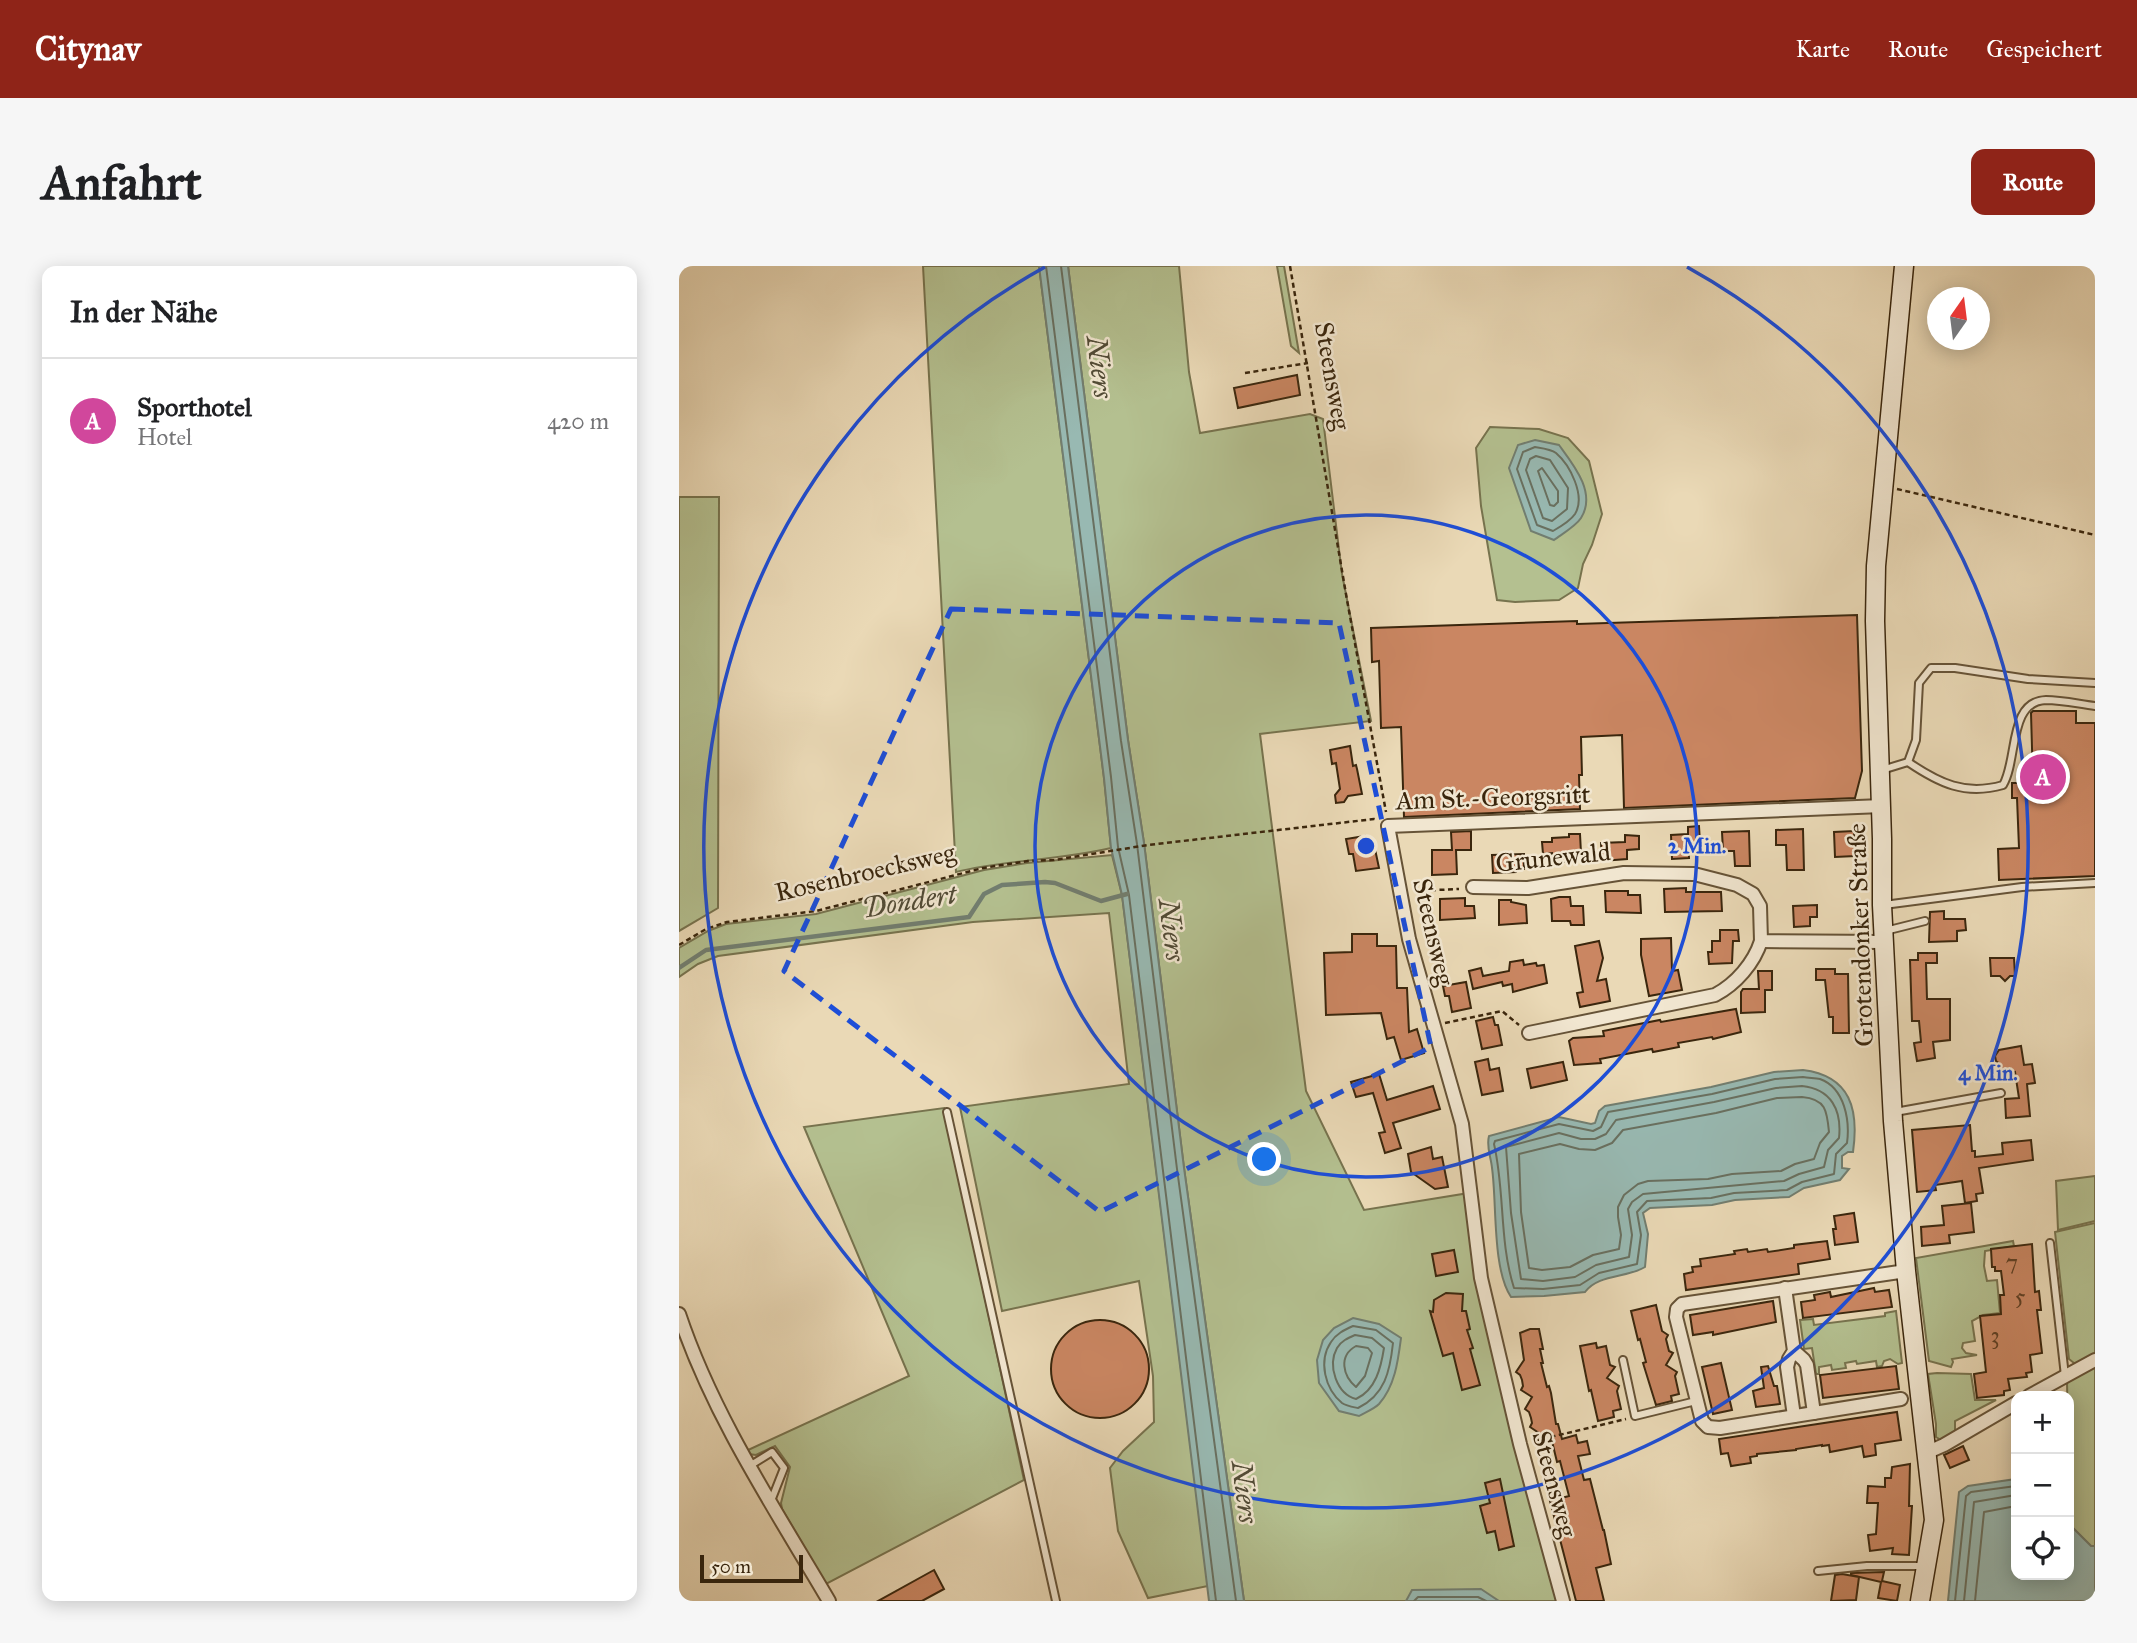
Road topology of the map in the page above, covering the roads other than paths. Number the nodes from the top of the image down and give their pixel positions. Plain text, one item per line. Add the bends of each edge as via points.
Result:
1 (1904, 266) edge
2 (2095, 683) edge
3 (2095, 706) edge
4 (1908, 762) junction
5 (1880, 771) junction
6 (1881, 806) junction
7 (1388, 826) joint
8 (2095, 883) edge
9 (1473, 887) road end
10 (1882, 905) junction
11 (1925, 921) dead end
12 (1884, 937) junction
13 (1761, 941) junction
14 (1529, 1033) road end
15 (2001, 1093) dead end
16 (947, 1112) dead end
17 (1893, 1112) junction
18 (2050, 1243) dead end
19 (1906, 1271) junction
20 (1785, 1288) junction
21 (679, 1314) edge
22 (1794, 1351) junction
23 (1623, 1360) dead end
24 (2095, 1360) edge
25 (2065, 1376) junction
26 (2038, 1391) edge
27 (1901, 1399) dead end
28 (1696, 1401) junction
29 (2011, 1406) edge
30 (1814, 1413) junction
31 (1794, 1416) junction
32 (1926, 1453) junction
33 (751, 1465) junction
34 (771, 1501) junction
35 (1927, 1566) junction
36 (1818, 1571) dead end
37 (829, 1601) edge
38 (1056, 1601) edge
39 (1563, 1601) edge
40 (1920, 1601) edge

1 - 5 main road, Grotendonker Straße via 1876,566
2 - 4 lane via 1931,668 1919,683 1916,740
3 - 4 lane via 2043,700 2025,709 2019,717 2009,775 2003,785 1983,791 1934,780
4 - 5 lane
5 - 6 main road, Grotendonker Straße
6 - 7 street, Am St.-Georgsritt
6 - 10 main road, Grotendonker Straße
7 - 39 street, Steensweg via 1409,939 1462,1124 1481,1279
8 - 10 lane via 2022,887
9 - 13 street, Grunewald via 1528,888 1624,873 1694,874 1753,894 1760,906
10 - 12 main road, Grotendonker Straße
11 - 12 lane
12 - 13 street
12 - 17 main road, Grotendonker Straße
13 - 14 street via 1756,957 1728,988 1715,995
15 - 17 lane
16 - 38 lane
17 - 19 main road, Grotendonker Straße
18 - 25 lane
19 - 20 street
19 - 32 main road, Grotendonker Straße
20 - 22 street
20 - 28 street via 1679,1306 1676,1317
21 - 33 street via 694,1359
22 - 30 street via 1807,1365
22 - 31 street via 1787,1367
23 - 28 lane via 1635,1416
24 - 25 street
25 - 26 street
27 - 30 street
28 - 31 street via 1702,1421 1713,1428
29 - 32 street
30 - 31 street
32 - 35 main road, Grotendonker Straße via 1934,1520
33 - 34 street
33 - 34 lane via 772,1452 784,1468
34 - 37 street
35 - 36 lane
35 - 40 main road, Grotendonker Straße

